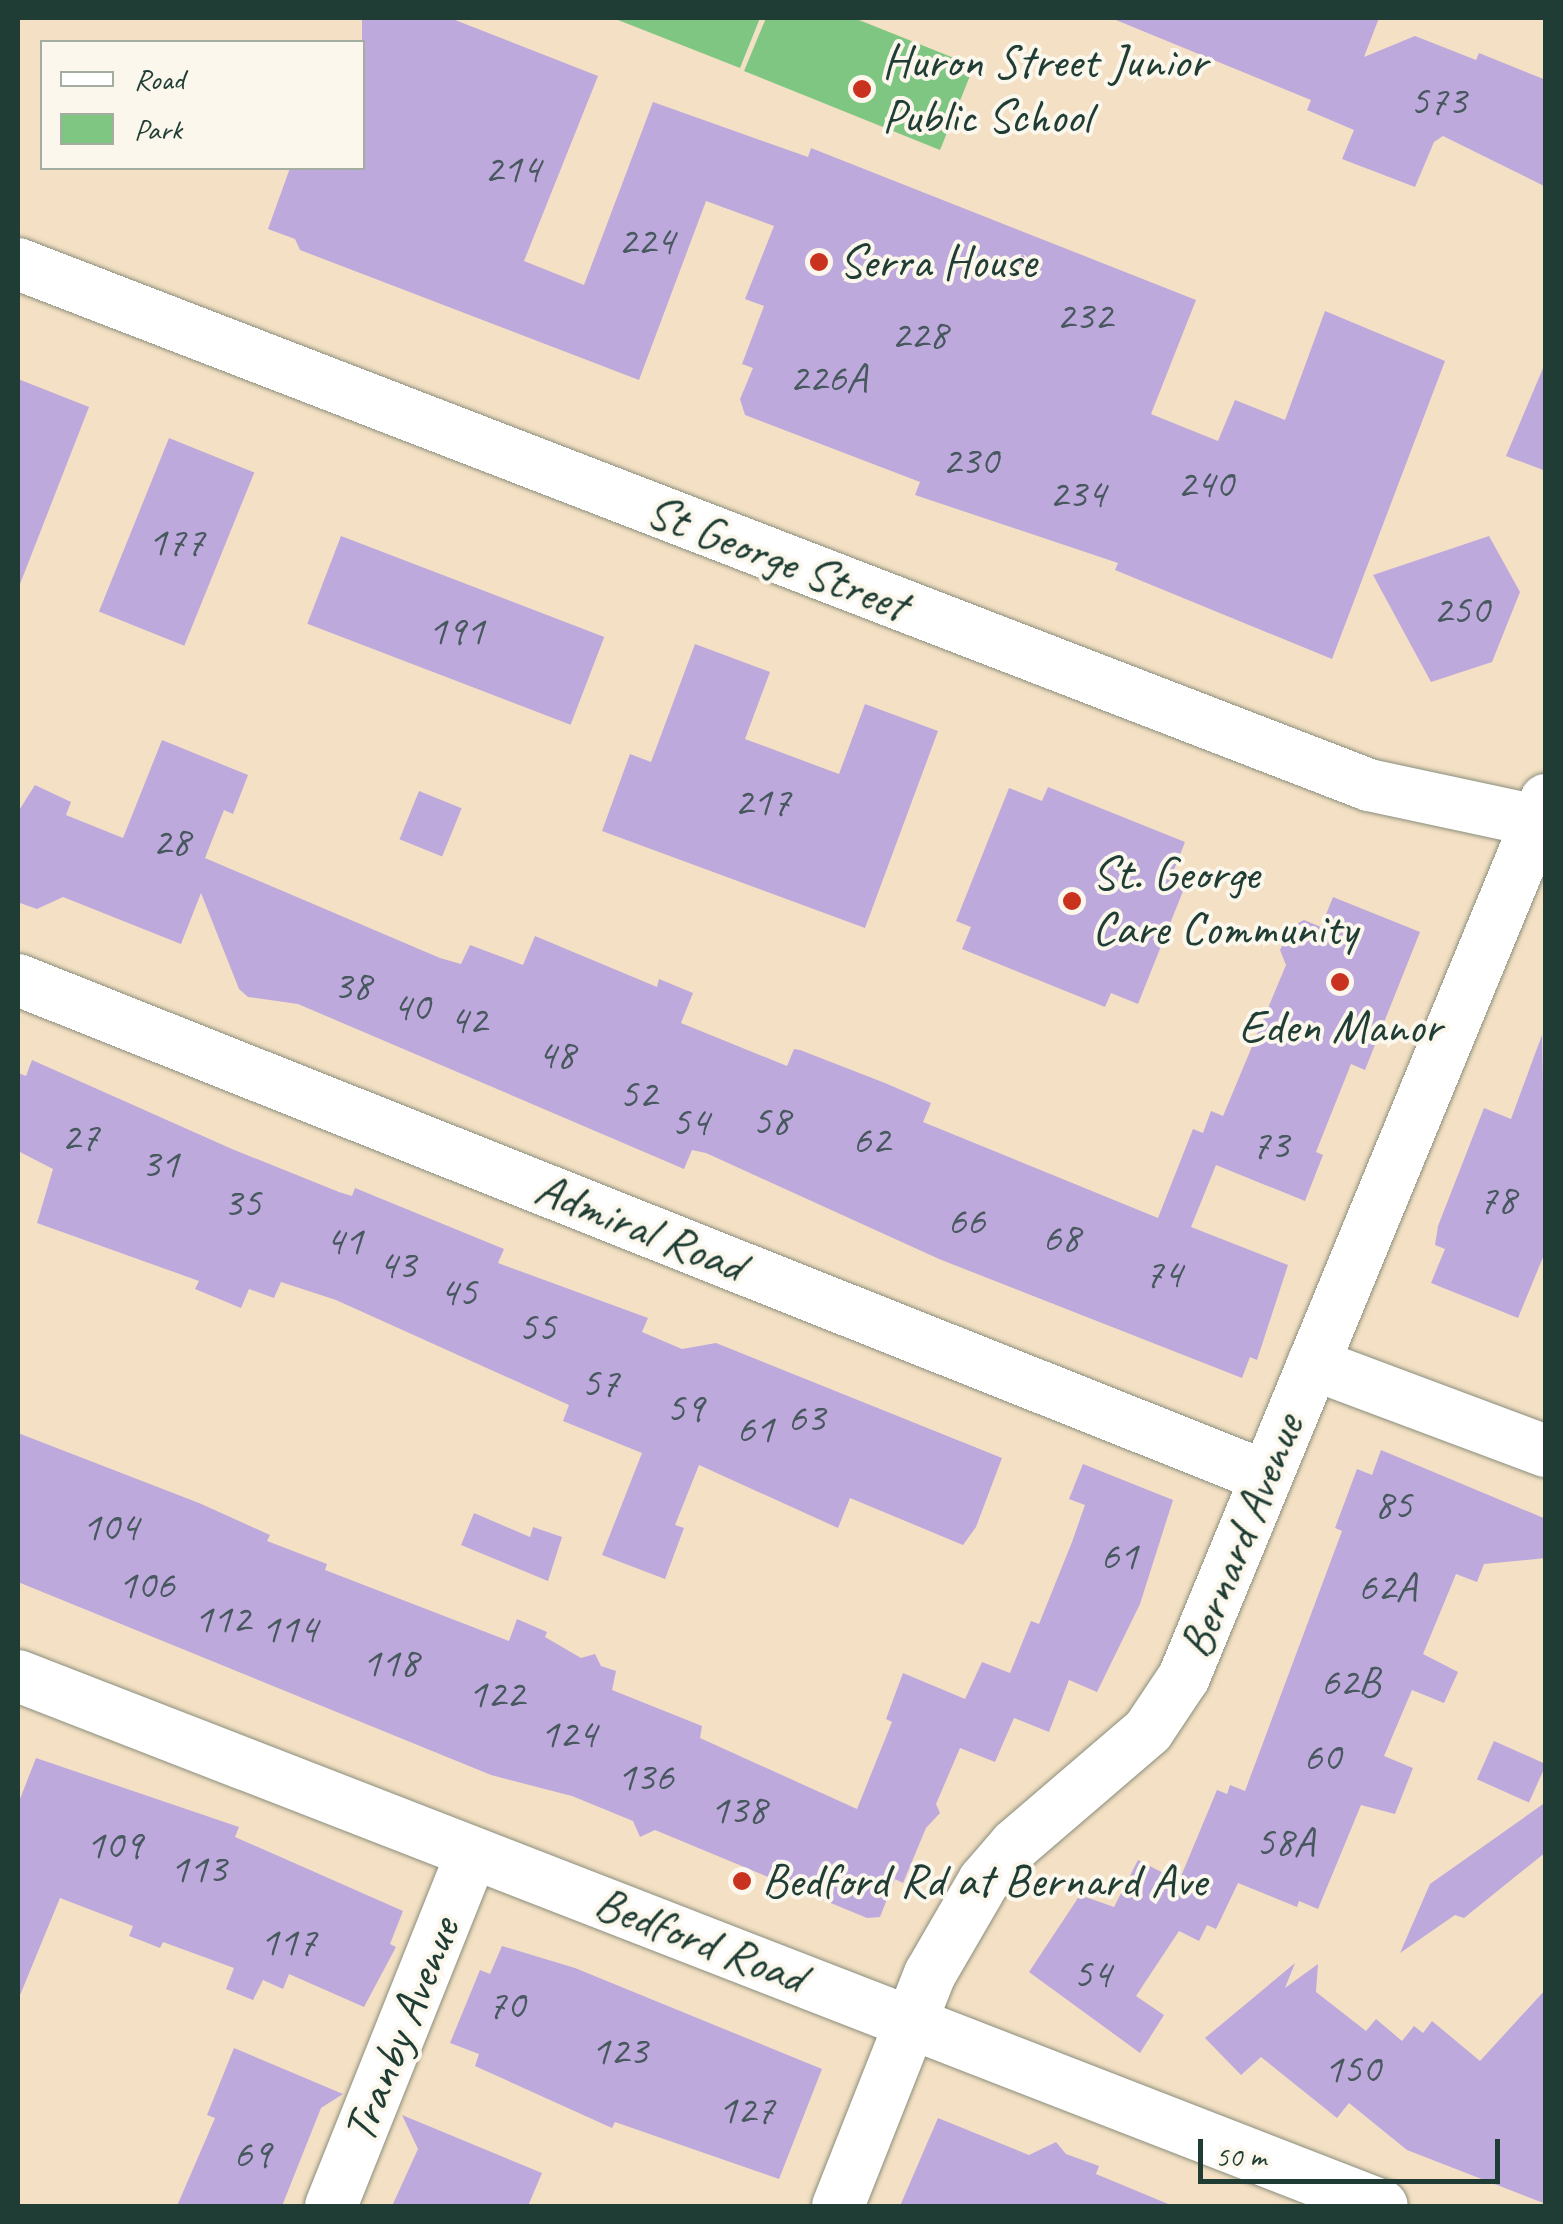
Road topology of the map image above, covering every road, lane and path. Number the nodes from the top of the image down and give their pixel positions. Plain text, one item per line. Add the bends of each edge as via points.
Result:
1 (18, 264) edge
2 (1543, 815) edge
3 (18, 980) edge
4 (1312, 1364) junction
5 (1546, 1451) edge
6 (1262, 1475) junction
7 (18, 1678) edge
8 (472, 1854) junction
9 (912, 2022) junction
10 (331, 2206) edge
11 (838, 2206) edge
12 (1382, 2206) edge

1 - 2 street, St George Street via 1369,785
2 - 4 street, Bernard Avenue
3 - 6 street, Admiral Road
4 - 5 street
4 - 6 street, Bernard Avenue
6 - 9 street, Bernard Avenue via 1168,1704 1148,1731 984,1881 930,1974
7 - 8 street, Bedford Road
8 - 9 street, Bedford Road
8 - 10 street, Tranby Avenue
9 - 11 street, Bernard Avenue
9 - 12 street, Bedford Road

